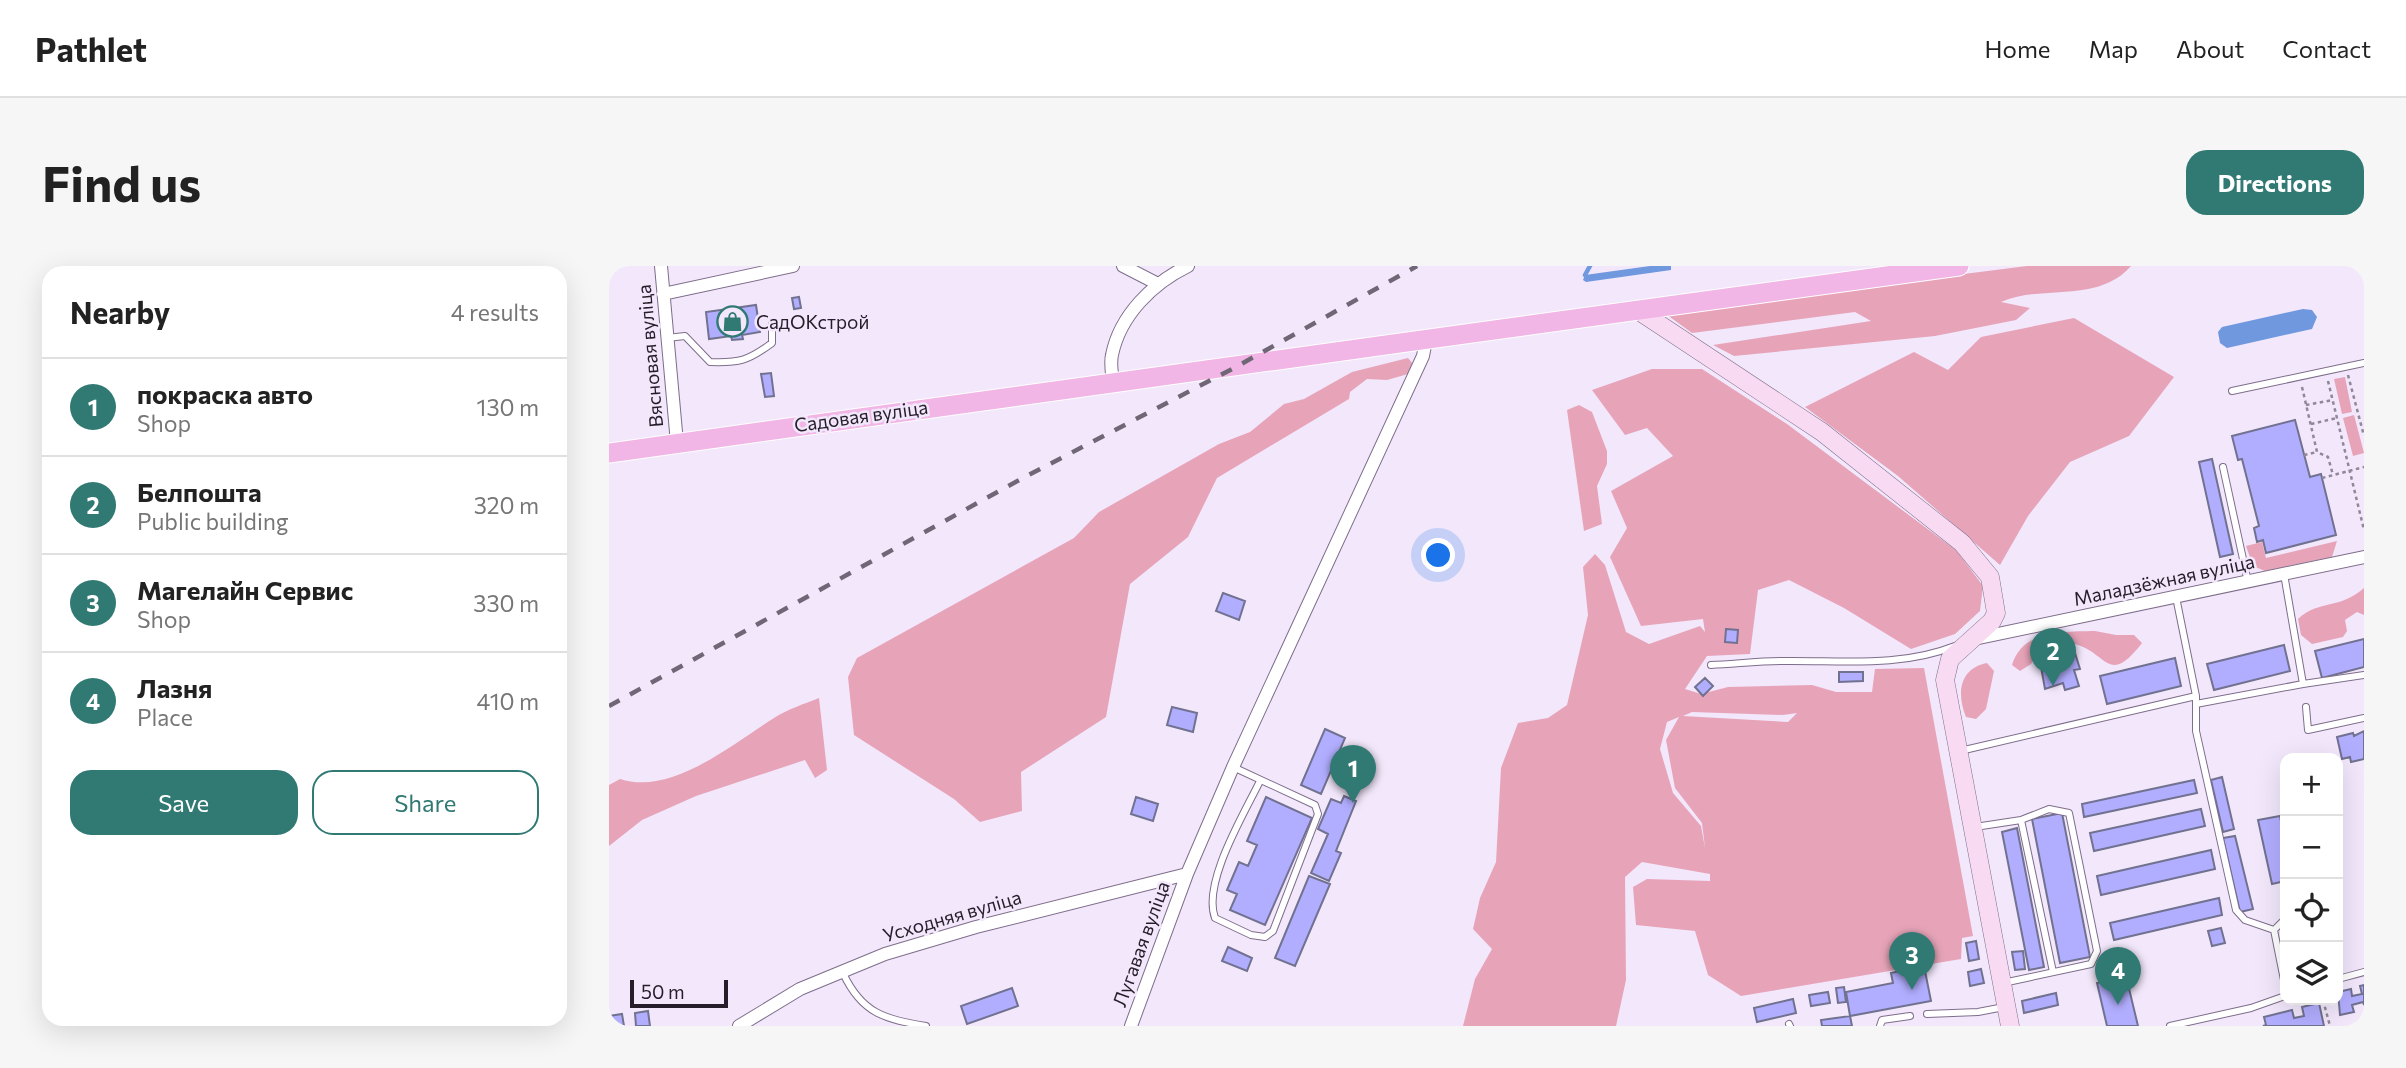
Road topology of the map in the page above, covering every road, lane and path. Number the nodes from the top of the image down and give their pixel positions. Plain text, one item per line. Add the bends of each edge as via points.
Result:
1 (660, 266) edge
2 (793, 266) edge
3 (1123, 266) edge
4 (1188, 266) edge
5 (1959, 266) edge
6 (2362, 266) edge
7 (2364, 275) edge
8 (1158, 284) junction
9 (663, 294) junction
10 (1639, 311) junction
11 (772, 322) dead end
12 (667, 338) junction
13 (1426, 340) junction
14 (2364, 363) edge
15 (2346, 367) junction
16 (2326, 371) junction
17 (2300, 376) junction
18 (1113, 382) junction
19 (2232, 391) dead end
20 (2333, 400) junction
21 (2306, 405) junction
22 (2337, 418) junction
23 (2311, 424) junction
24 (2364, 436) edge
25 (677, 443) junction
26 (2317, 452) junction
27 (609, 453) edge
28 (2304, 455) dead end
29 (2223, 467) dead end
30 (2364, 467) edge
31 (2350, 470) junction
32 (2333, 475) junction
33 (2322, 478) dead end
34 (2364, 530) edge
35 (2364, 557) edge
36 (2284, 574) junction
37 (2248, 582) junction
38 (2176, 597) junction
39 (1996, 613) junction
40 (2017, 631) junction
41 (1971, 639) junction
42 (1711, 665) dead end
43 (2364, 675) edge
44 (2303, 684) junction
45 (2196, 700) junction
46 (2306, 707) dead end
47 (2364, 718) edge
48 (1958, 751) junction
49 (1233, 767) junction
50 (1260, 781) junction
51 (2021, 820) junction
52 (1973, 827) junction
53 (1187, 874) junction
54 (2280, 924) edge
55 (2273, 930) junction
56 (2280, 962) edge
57 (2053, 972) junction
58 (2364, 972) edge
59 (843, 973) junction
60 (2343, 978) edge
61 (2002, 984) junction
62 (2280, 998) edge
63 (2324, 1005) edge
64 (2007, 1006) junction
65 (1927, 1014) dead end
66 (1910, 1017) dead end
67 (739, 1026) edge
68 (926, 1026) edge
69 (1131, 1026) edge
70 (1879, 1026) edge
71 (2011, 1026) edge
72 (2171, 1026) edge
73 (2330, 1026) edge

1 - 9 street, Вясновая вуліца
2 - 9 street
3 - 8 street
4 - 8 street
5 - 10 main road, Садовая вуліца
6 - 7 path
8 - 18 street via 1125,322 1112,355
9 - 12 street, Вясновая вуліца
10 - 13 main road, Садовая вуліца
10 - 39 street via 1822,432 1962,543 1990,577
11 - 12 lane via 772,343 751,359 731,363 709,362 685,336
12 - 25 street, Вясновая вуліца
13 - 18 main road, Садовая вуліца
13 - 49 street, Лугавая вуліца
14 - 15 lane
15 - 16 lane
15 - 24 path
16 - 17 lane
16 - 20 path
17 - 19 lane
17 - 21 path
18 - 25 main road, Садовая вуліца
20 - 21 path
20 - 22 path
21 - 23 path
22 - 23 path
22 - 31 path
23 - 26 path
25 - 27 main road, Садовая вуліца
26 - 28 path
26 - 32 path via 2328,457
29 - 37 lane
30 - 31 path
31 - 32 path
31 - 34 path
32 - 33 path
35 - 36 street, Маладзёжная вуліца
36 - 37 street, Маладзёжная вуліца
36 - 44 lane
37 - 38 street, Маладзёжная вуліца
38 - 40 street, Маладзёжная вуліца
38 - 45 lane
39 - 40 street
39 - 41 street via 1987,628
40 - 41 street, Маладзёжная вуліца
41 - 42 lane via 1929,656 1869,663
41 - 48 street via 1950,659 1945,680
43 - 44 lane
44 - 45 lane
45 - 48 lane
45 - 55 lane via 2196,731 2236,910 2245,920
46 - 47 lane via 2308,730
48 - 52 street
49 - 50 lane
49 - 53 street, Лугавая вуліца
50 - 50 lane via 1315,805 1318,814 1273,931 1265,937 1215,918 1212,909 1222,862
51 - 52 lane
51 - 57 lane
51 - 57 lane via 2049,809 2069,813 2097,951 2091,964
52 - 61 street
53 - 59 street, Усходняя вуліца via 976,927 885,954
53 - 69 street, Лугавая вуліца
54 - 55 lane
55 - 56 lane
57 - 61 lane
58 - 60 lane
59 - 67 street, Усходняя вуліца via 800,989
59 - 68 lane via 854,997 863,1003 890,1020
61 - 64 street
62 - 72 lane
63 - 73 path
64 - 65 lane
64 - 71 street
66 - 70 lane via 1882,1020

